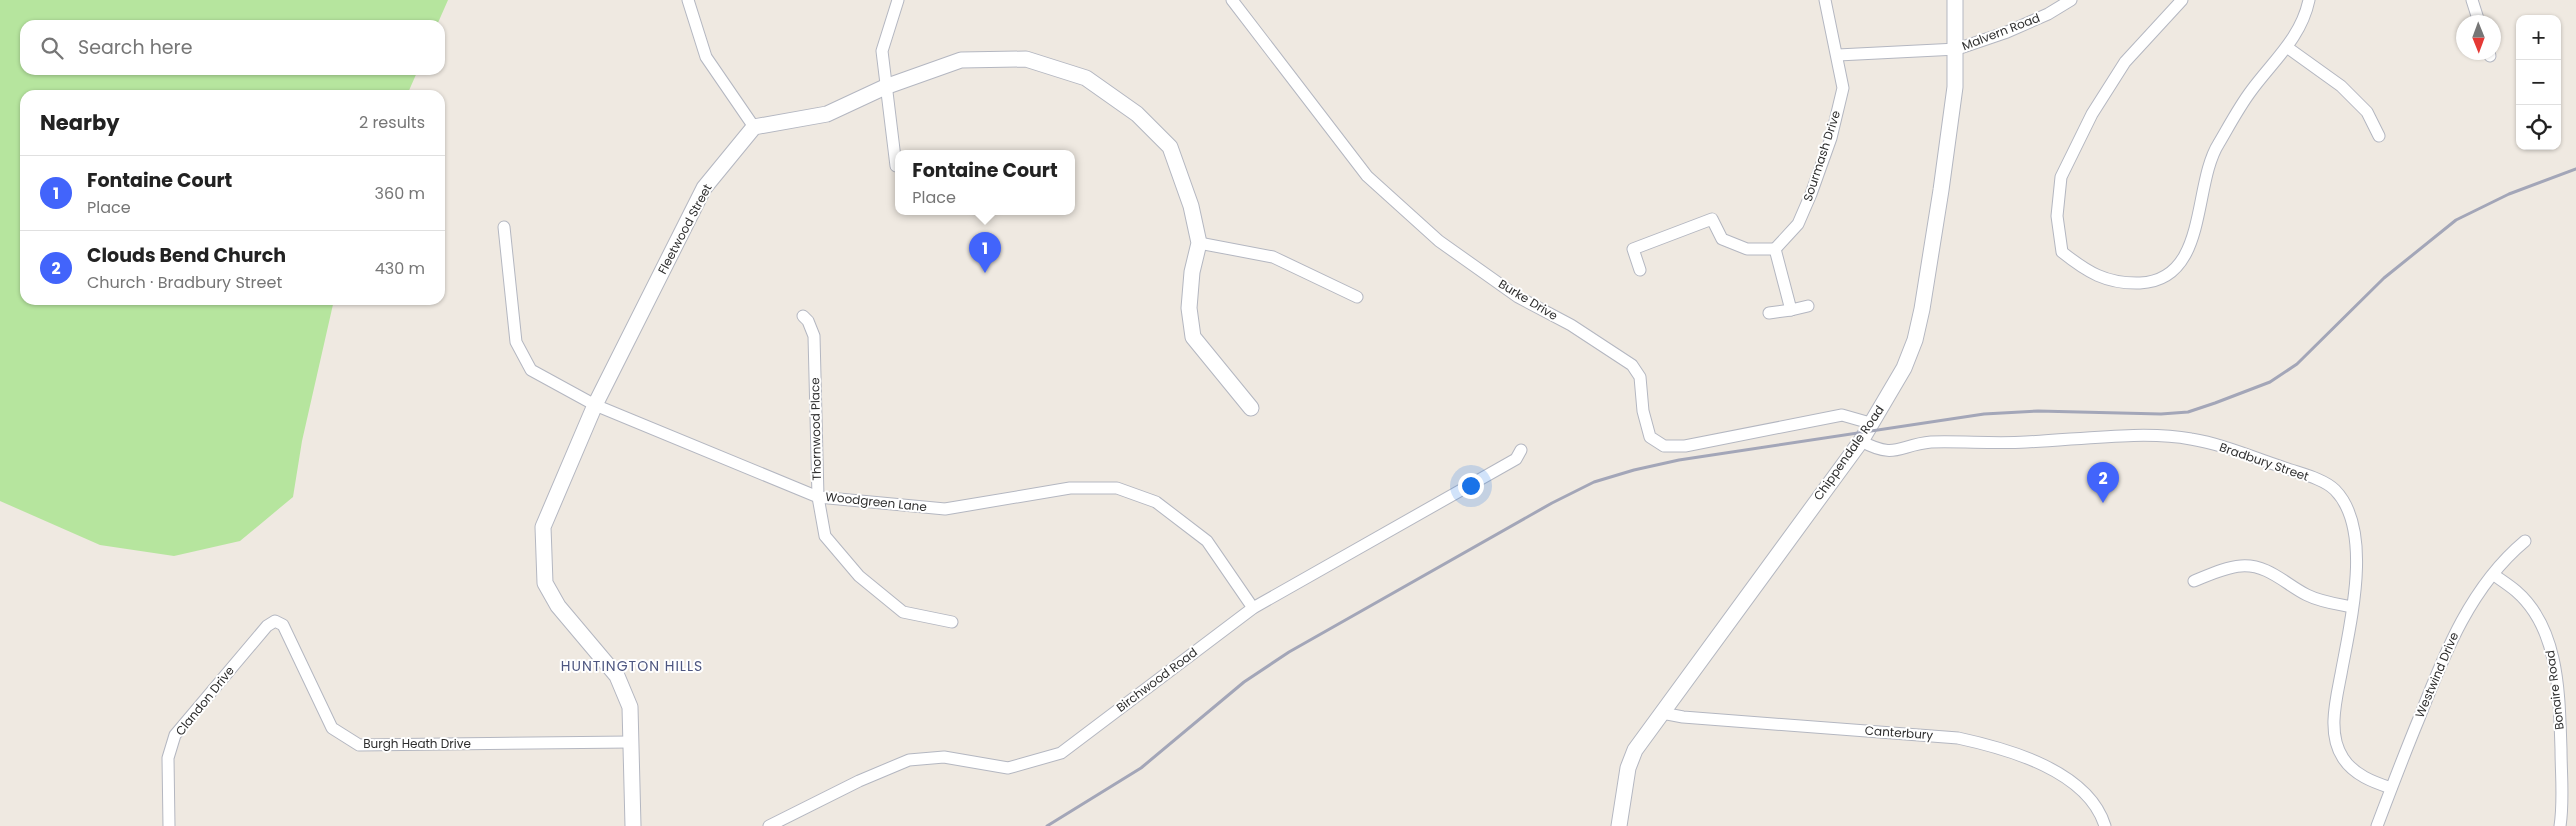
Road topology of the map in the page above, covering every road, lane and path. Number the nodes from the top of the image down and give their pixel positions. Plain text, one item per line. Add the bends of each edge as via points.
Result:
1 (688, 0) edge
2 (898, 0) edge
3 (1232, 0) edge
4 (1825, 0) edge
5 (1955, 0) edge
6 (2071, 0) edge
7 (2182, 0) edge
8 (2309, 0) edge
9 (2472, 0) edge
10 (2477, 15) edge
11 (2288, 48) junction
12 (1957, 49) junction
13 (1838, 55) junction
14 (885, 87) junction
15 (754, 127) junction
16 (2379, 136) dead end
17 (895, 159) edge
18 (504, 227) dead end
19 (1199, 243) junction
20 (1775, 249) junction
21 (1640, 270) dead end
22 (1357, 297) dead end
23 (1808, 306) dead end
24 (1791, 310) junction
25 (1769, 313) dead end
26 (803, 316) dead end
27 (595, 405) junction
28 (1251, 408) dead end
29 (1870, 423) junction
30 (1861, 440) junction
31 (1521, 450) dead end
32 (818, 496) junction
33 (2525, 541) dead end
34 (2494, 575) junction
35 (2194, 581) dead end
36 (2352, 607) junction
37 (1253, 608) junction
38 (275, 621) joint
39 (952, 622) dead end
40 (1662, 713) junction
41 (630, 742) junction
42 (2391, 788) junction
43 (169, 826) edge
44 (633, 826) edge
45 (769, 826) edge
46 (1619, 826) edge
47 (2105, 826) edge
48 (2377, 826) edge
49 (2560, 826) edge

1 - 15 street via 706,56
2 - 14 street via 882,52
3 - 29 street, Burke Drive via 1374,183 1439,241 1518,296 1571,325 1632,365 1640,377 1650,437 1664,446 1685,446 1842,415
4 - 13 street, Sourmash Drive
5 - 12 street, Chippendale Road
6 - 12 street, Malvern Road via 2007,32
7 - 11 street via 2125,62 2092,114 2061,177 2057,216 2062,252 2085,271 2119,283 2155,282 2182,264 2196,225 2213,151 2251,91
8 - 11 street
9 - 10 street
11 - 16 street via 2341,86 2367,112
12 - 13 street, Malvern Road
12 - 29 street, Chippendale Road via 1955,88 1915,340 1887,400
13 - 20 street, Sourmash Drive via 1843,88 1831,138 1798,224
14 - 15 street via 827,114
14 - 17 street
14 - 19 street via 962,60 1026,59 1086,78 1137,114 1170,147 1191,206
15 - 27 street, Fleetwood Street via 704,188
18 - 27 street, Woodgreen Lane via 516,342 531,370
19 - 22 street via 1272,257
19 - 28 street via 1192,272 1189,308 1194,337
20 - 21 street via 1747,249 1722,239 1712,219 1633,250
20 - 24 street
23 - 24 street
24 - 25 street
26 - 32 street, Thornwood Place via 814,336
27 - 32 street, Woodgreen Lane
27 - 41 street, Fleetwood Street via 543,527 544,584 558,606 617,676 630,707
29 - 30 street, Chippendale Road
30 - 36 street, Bradbury Street via 1878,450 1892,452 1930,442 2149,436 2182,437 2220,446 2313,478 2334,489 2346,506 2355,529 2357,553
30 - 40 street, Chippendale Road
31 - 37 street, Birchwood Road via 1516,459
32 - 37 street, Woodgreen Lane via 945,509 1070,488 1116,488 1156,502 1206,541
32 - 39 street, Thornwood Place via 825,536 859,576 903,612
33 - 34 street, Westwind Drive
34 - 42 street, Westwind Drive via 2480,590 2452,638
34 - 49 street, Bonaire Road via 2517,591 2529,606 2552,650 2560,729
35 - 36 street via 2242,566 2257,568 2272,572 2316,599
36 - 42 street, Bradbury Street via 2334,709 2337,745 2343,759 2355,771
37 - 45 street, Birchwood Road via 1062,753 1008,768 944,757 909,760
38 - 41 street, Burgh Heath Drive via 283,625 332,728 359,745
38 - 43 street, Clandon Drive via 267,626 175,735 168,758
40 - 46 street, Chippendale Road via 1634,750
40 - 47 street, Canterbury via 1958,738 1988,745 2044,766 2082,790 2095,802
41 - 44 street, Fleetwood Street
42 - 48 street, Westwind Drive

